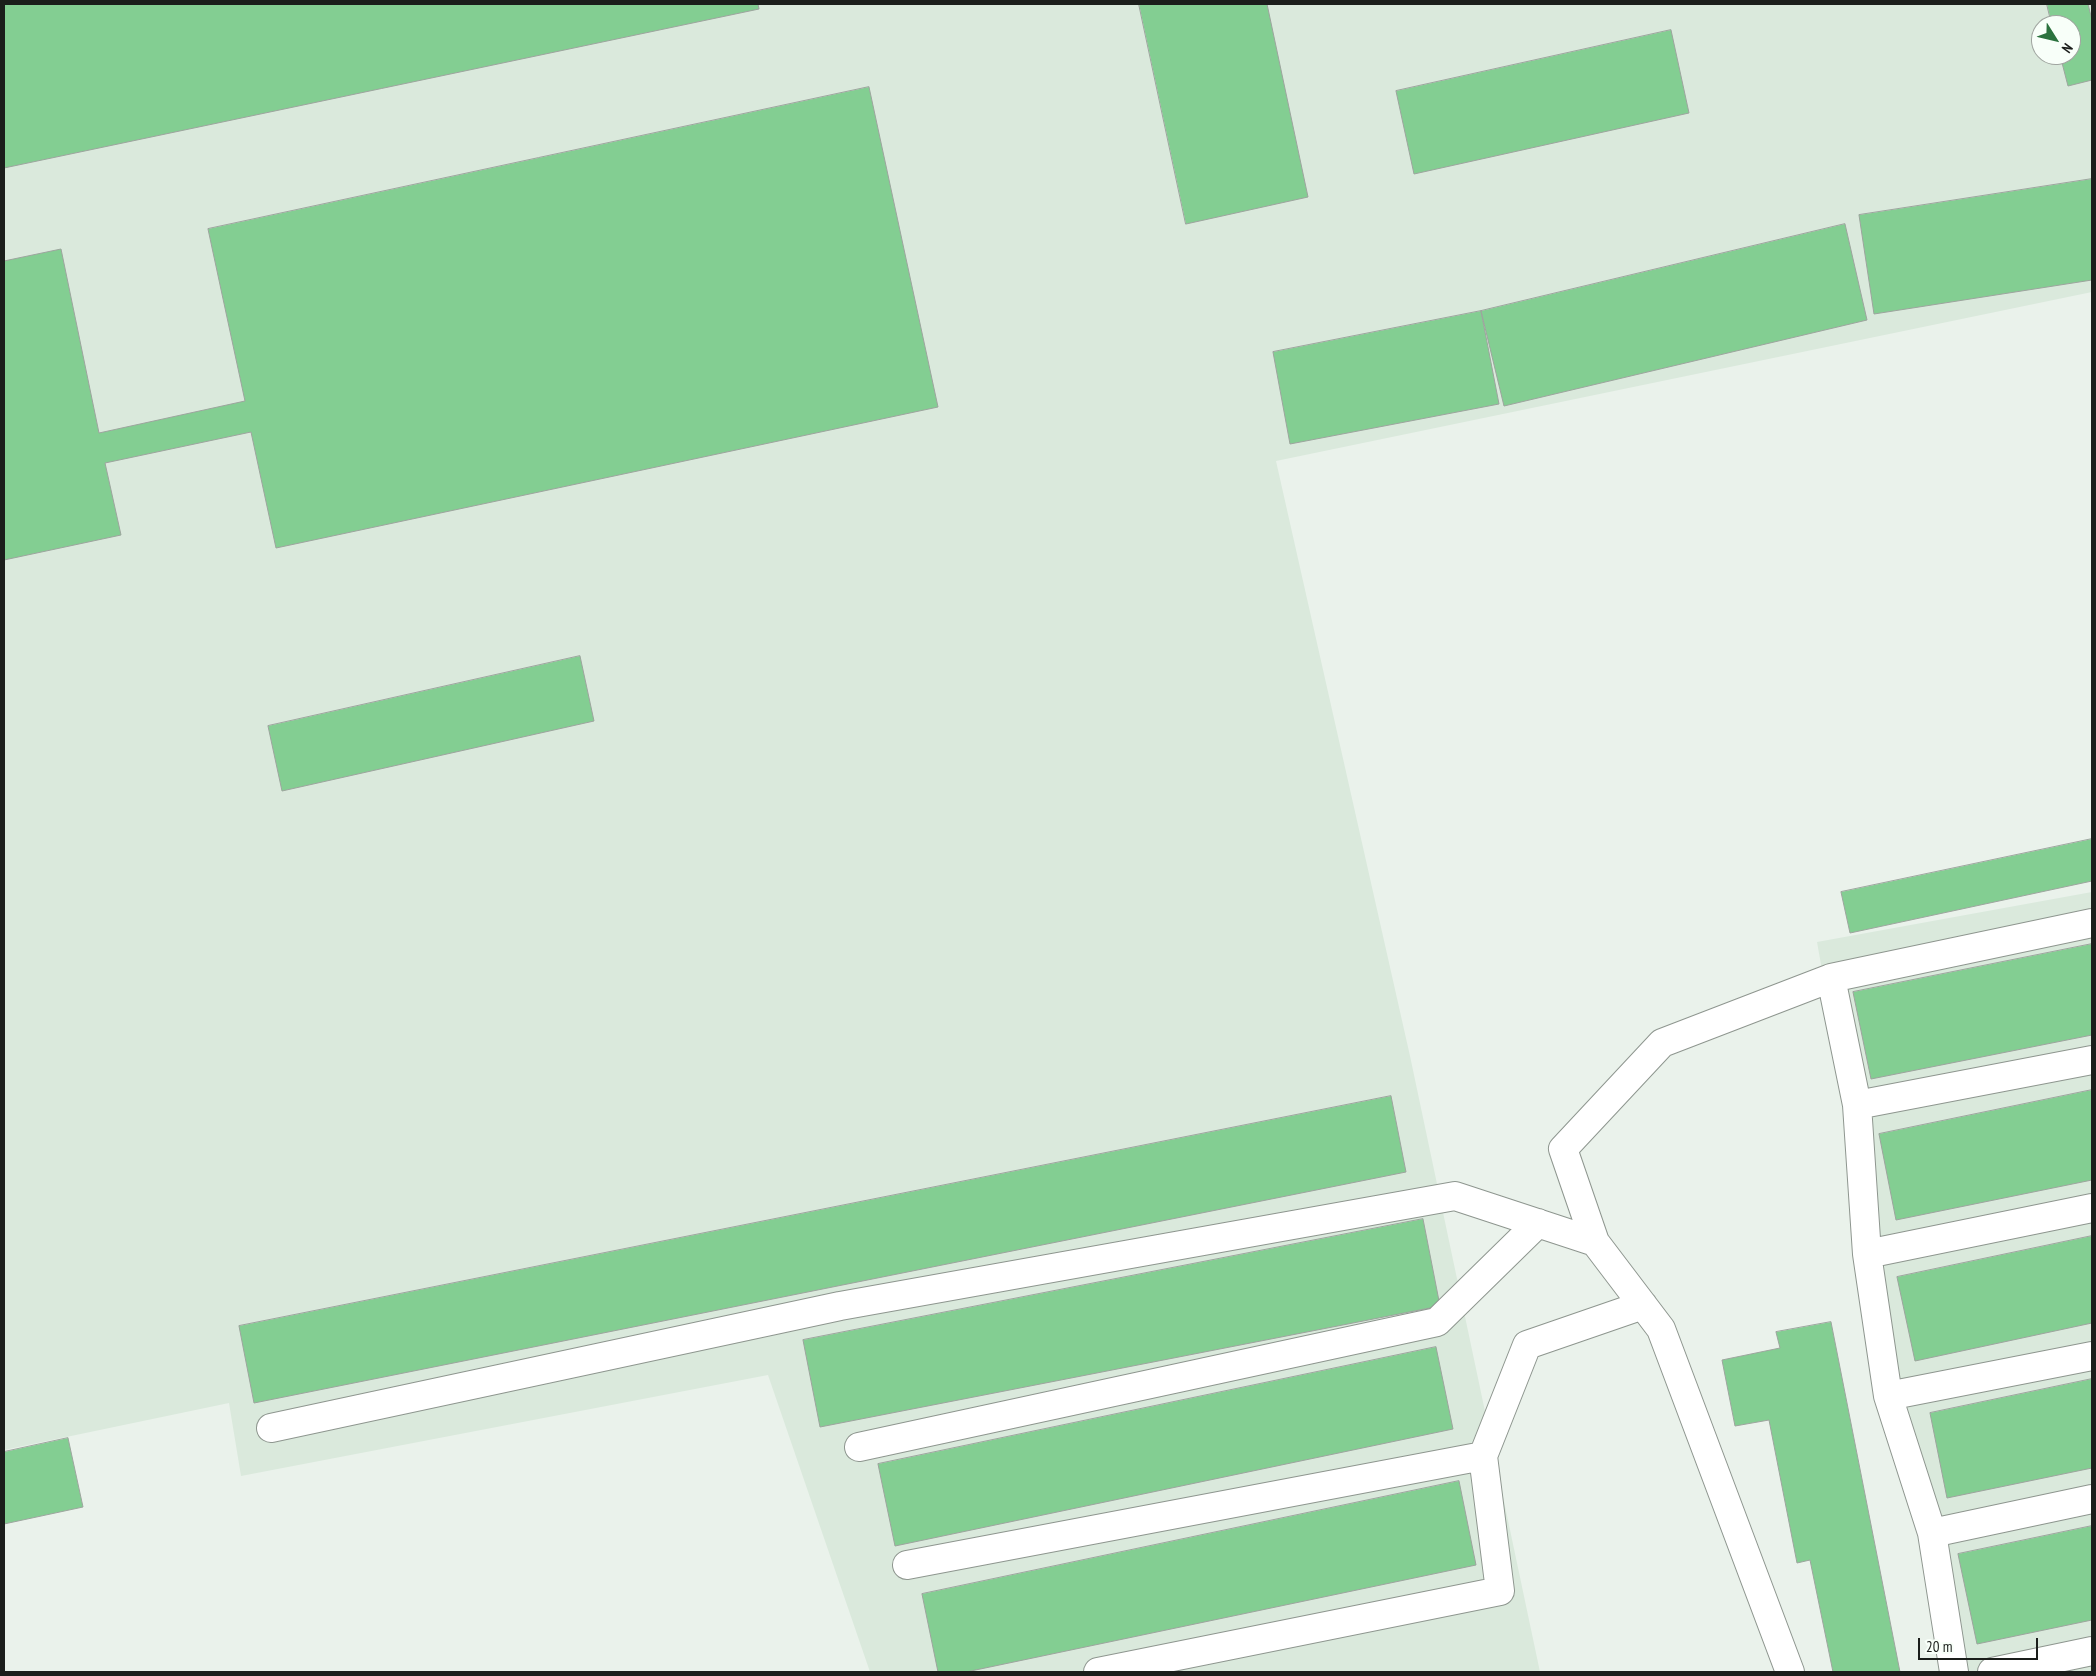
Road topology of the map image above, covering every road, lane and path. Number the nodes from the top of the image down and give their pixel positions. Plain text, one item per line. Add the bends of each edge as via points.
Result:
1 (2092, 923) edge
2 (1831, 978) junction
3 (2092, 1060) edge
4 (1857, 1105) junction
5 (2092, 1208) edge
6 (1538, 1223) junction
7 (1595, 1242) junction
8 (1867, 1254) junction
9 (1643, 1305) junction
10 (2092, 1356) edge
11 (1888, 1396) junction
12 (271, 1428) dead end
13 (859, 1447) dead end
14 (1484, 1456) junction
15 (2092, 1499) edge
16 (1932, 1533) junction
17 (907, 1565) dead end
18 (2092, 1652) edge
19 (1098, 1672) edge
20 (1790, 1672) edge
21 (1954, 1672) edge
22 (1992, 1672) edge

1 - 2 lane
2 - 4 lane
2 - 7 lane via 1662,1043 1563,1149
3 - 4 lane
4 - 8 lane
5 - 8 lane
6 - 7 lane
6 - 12 lane via 1456,1196 840,1306
6 - 13 lane via 1437,1322
7 - 9 lane
8 - 11 lane
9 - 14 lane via 1527,1345
9 - 20 lane via 1661,1329
10 - 11 lane
11 - 16 lane
14 - 17 lane
14 - 19 lane via 1500,1591
15 - 16 lane
16 - 21 lane
18 - 22 lane

